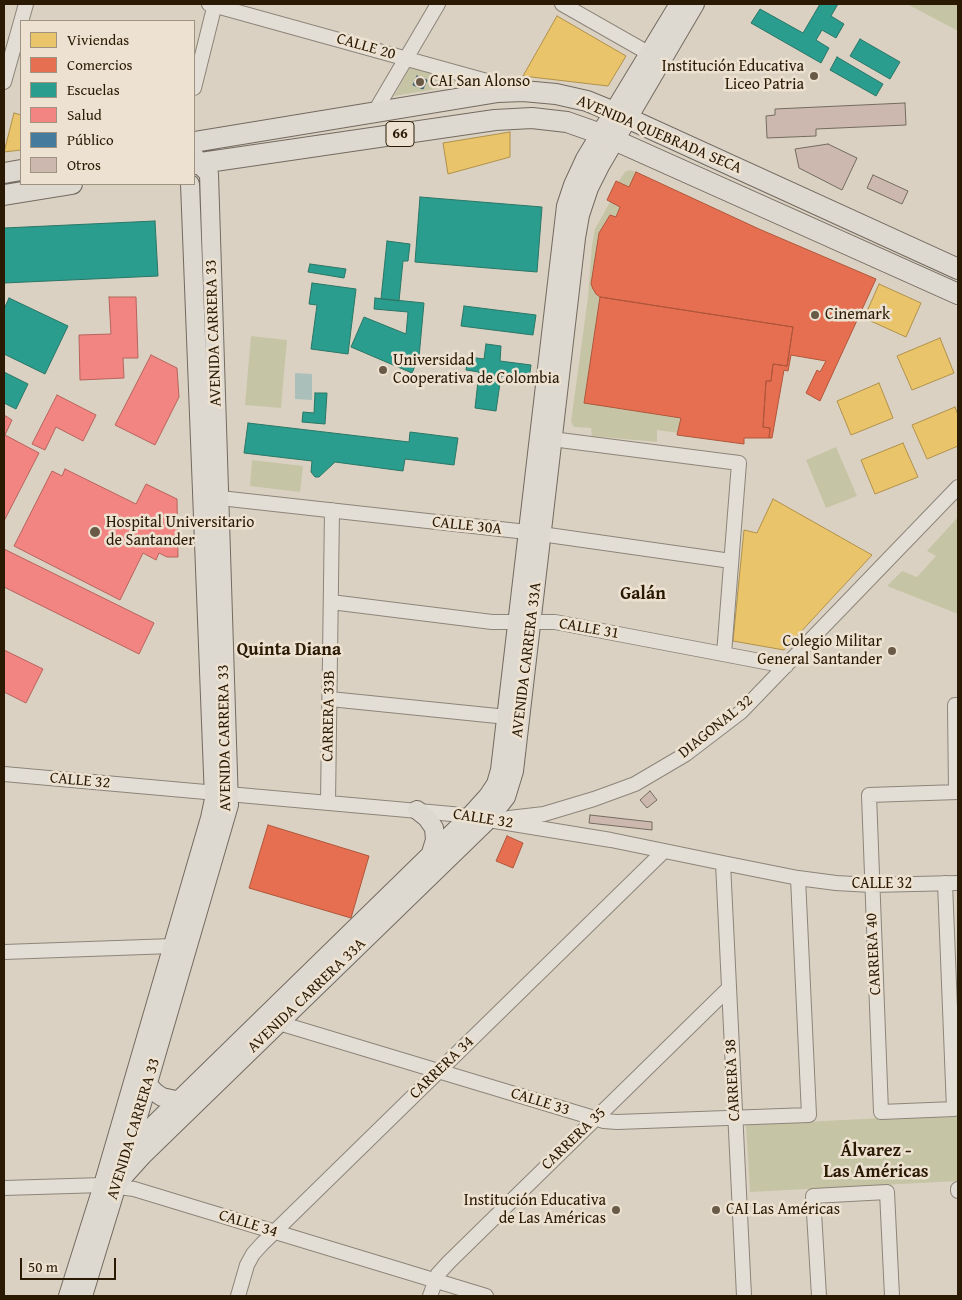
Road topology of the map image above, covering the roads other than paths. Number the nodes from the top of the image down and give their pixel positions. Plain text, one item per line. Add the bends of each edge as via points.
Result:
1 (26, 4) edge
2 (213, 4) edge
3 (438, 4) edge
4 (562, 4) edge
5 (679, 4) edge
6 (695, 4) edge
7 (21, 20) edge
8 (20, 25) edge
9 (656, 58) junction
10 (406, 59) junction
11 (4, 82) edge
12 (195, 84) edge
13 (523, 91) junction
14 (374, 113) junction
15 (621, 115) junction
16 (608, 138) junction
17 (195, 142) edge
18 (195, 163) edge
19 (20, 170) edge
20 (4, 173) edge
21 (65, 185) edge
22 (190, 185) edge
23 (4, 194) edge
24 (834, 212) junction
25 (824, 234) junction
26 (958, 269) edge
27 (958, 294) edge
28 (545, 438) junction
29 (958, 487) edge
30 (211, 497) junction
31 (332, 510) junction
32 (534, 533) junction
33 (731, 561) junction
34 (331, 602) junction
35 (524, 622) junction
36 (724, 654) junction
37 (786, 666) junction
38 (330, 699) junction
39 (957, 705) edge
40 (513, 718) junction
41 (4, 774) edge
42 (957, 792) edge
43 (222, 793) junction
44 (328, 802) junction
45 (416, 810) junction
46 (469, 817) junction
47 (488, 820) junction
48 (664, 851) junction
49 (431, 853) junction
50 (723, 864) junction
51 (798, 878) junction
52 (951, 883) edge
53 (871, 885) junction
54 (173, 946) junction
55 (4, 952) edge
56 (728, 989) junction
57 (277, 1015) junction
58 (438, 1071) junction
59 (148, 1085) junction
60 (180, 1101) junction
61 (595, 1118) junction
62 (734, 1118) junction
63 (128, 1150) junction
64 (110, 1185) junction
65 (4, 1188) edge
66 (274, 1232) junction
67 (435, 1281) junction
68 (68, 1296) edge
69 (83, 1296) edge
70 (238, 1296) edge
71 (430, 1296) edge
72 (486, 1296) edge
73 (744, 1296) edge
74 (819, 1296) edge
75 (892, 1296) edge

1 - 7 street
2 - 10 street, CALLE 20
2 - 12 street
3 - 10 street
4 - 9 street
5 - 9 main road, AVENIDA CARRERA 33A
6 - 9 main road, AVENIDA CARRERA 33A
8 - 11 street
9 - 15 main road, AVENIDA CARRERA 33A
10 - 13 street, CALLE 20
10 - 14 street
13 - 14 highway, AVENIDA QUEBRADA SECA / 66 via 471,96
13 - 15 highway, AVENIDA QUEBRADA SECA / 66 via 572,97
14 - 17 highway, AVENIDA QUEBRADA SECA / 66
15 - 16 main road, AVENIDA CARRERA 33A
15 - 24 highway, AVENIDA QUEBRADA SECA / 66
16 - 18 highway, AVENIDA QUEBRADA SECA / 66 via 567,122 511,119
16 - 25 highway, AVENIDA QUEBRADA SECA / 66
16 - 28 main road, AVENIDA CARRERA 33A via 580,215 557,338
18 - 30 main road, AVENIDA CARRERA 33 via 209,174
19 - 20 highway
21 - 23 highway
22 - 30 main road, AVENIDA CARRERA 33
24 - 25 highway
24 - 26 highway, AVENIDA QUEBRADA SECA / 66
25 - 27 highway, AVENIDA QUEBRADA SECA / 66
28 - 32 main road, AVENIDA CARRERA 33A
28 - 33 street via 739,463
29 - 37 street, DIAGONAL 32
30 - 31 street, CALLE 30A
30 - 43 main road, AVENIDA CARRERA 33
31 - 32 street, CALLE 30A
31 - 34 street, CARRERA 33B
32 - 33 street, CALLE 30A
32 - 35 main road, AVENIDA CARRERA 33A
33 - 36 street
34 - 35 street, CALLE 31 via 492,622
34 - 38 street, CARRERA 33B
35 - 36 street, CALLE 31 via 555,622
35 - 40 main road, AVENIDA CARRERA 33A
36 - 37 street, CALLE 31
37 - 47 street, DIAGONAL 32 via 741,712 686,754 635,784 558,810
38 - 40 street
38 - 44 street, CARRERA 33B
39 - 42 street
40 - 46 main road, AVENIDA CARRERA 33A via 499,777 493,790
40 - 47 main road, AVENIDA CARRERA 33A via 511,784 503,802
41 - 43 street, CALLE 32
42 - 53 street, CARRERA 40 via 869,795
43 - 44 street, CALLE 32
43 - 54 main road, AVENIDA CARRERA 33 via 210,818
43 - 59 main road, AVENIDA CARRERA 33 via 229,805 226,818
44 - 45 street, CALLE 32
45 - 46 street, CALLE 32
45 - 49 main road via 434,828
46 - 47 street, CALLE 32
46 - 49 main road, AVENIDA CARRERA 33A
47 - 48 street, CALLE 32
47 - 57 main road, AVENIDA CARRERA 33A
48 - 50 street, CALLE 32
48 - 58 street, CARRERA 34
49 - 57 main road, AVENIDA CARRERA 33A
50 - 51 street, CALLE 32
50 - 56 street, CARRERA 38
51 - 53 street, CALLE 32
51 - 62 street, CALLE 33 via 809,1115
52 - 53 street, CALLE 32
52 - 53 street, CARRERA 40 via 954,1109 881,1112
54 - 55 street
54 - 64 main road, AVENIDA CARRERA 33
56 - 61 street, CARRERA 35
56 - 62 street, CARRERA 38
57 - 58 street, CALLE 33
57 - 60 main road, AVENIDA CARRERA 33A
57 - 64 main road, AVENIDA CARRERA 33A via 143,1155
58 - 61 street, CALLE 33
58 - 66 street, CARRERA 34
59 - 60 main road via 162,1097
59 - 63 main road, AVENIDA CARRERA 33
60 - 63 main road, AVENIDA CARRERA 33A
61 - 62 street, CALLE 33 via 617,1122
61 - 67 street, CARRERA 35 via 449,1262
62 - 73 street, CARRERA 38
63 - 64 main road, AVENIDA CARRERA 33A
64 - 65 street, CALLE 34
64 - 66 street, CALLE 34
64 - 68 main road, AVENIDA CARRERA 33
64 - 69 main road, AVENIDA CARRERA 33
66 - 67 street, CALLE 34
66 - 70 street, CARRERA 34 via 253,1254
67 - 71 street, CARRERA 35
67 - 72 street, CALLE 34
74 - 75 street via 814,1196 886,1192

